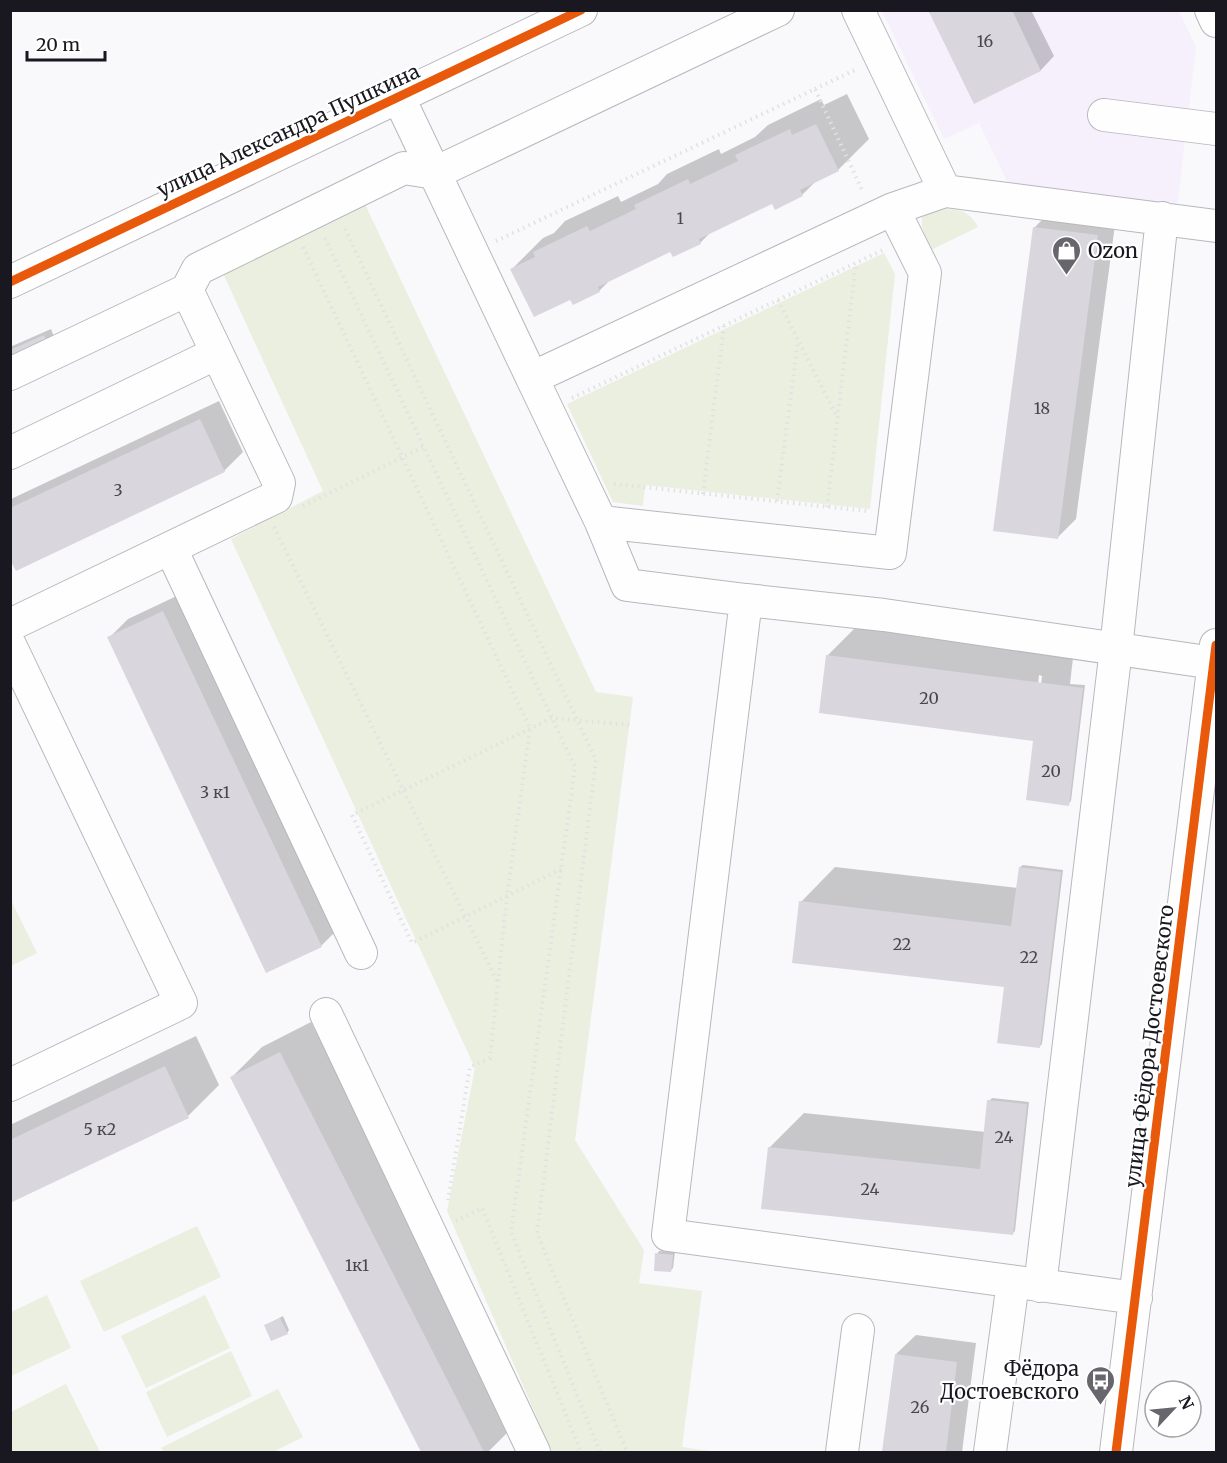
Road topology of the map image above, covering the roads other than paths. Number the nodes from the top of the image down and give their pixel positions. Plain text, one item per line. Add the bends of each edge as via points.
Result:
1 (581, 10) edge
2 (778, 10) edge
3 (858, 10) edge
4 (1211, 10) edge
5 (1216, 21) edge
6 (399, 98) junction
7 (1104, 115) dead end
8 (1216, 129) edge
9 (435, 173) junction
10 (945, 191) junction
11 (884, 213) junction
12 (1162, 218) junction
13 (1216, 226) edge
14 (10, 282) edge
15 (187, 290) junction
16 (217, 353) junction
17 (10, 374) edge
18 (532, 378) junction
19 (10, 453) edge
20 (601, 522) junction
21 (171, 549) junction
22 (746, 600) junction
23 (10, 625) edge
24 (10, 645) edge
25 (1116, 649) junction
26 (1215, 654) edge
27 (361, 953) dead end
28 (326, 1014) dead end
29 (10, 1085) edge
30 (1027, 1284) junction
31 (1136, 1298) junction
32 (858, 1330) dead end
33 (534, 1452) edge
34 (842, 1452) edge
35 (990, 1452) edge
36 (1116, 1452) edge

1 - 6 street, улица Александра Пушкина
2 - 9 street
3 - 10 street
4 - 5 street
6 - 9 street
6 - 14 street, улица Александра Пушкина
7 - 8 street
9 - 15 street via 404,168 198,269
9 - 18 street
10 - 11 street
10 - 12 street
11 - 18 street
11 - 20 street via 925,273 890,553
12 - 13 street
12 - 25 street
15 - 16 street
15 - 17 street
16 - 19 street
16 - 21 street via 279,483 276,497
18 - 20 street
20 - 22 street via 627,585
21 - 23 street
21 - 27 street
22 - 25 street via 884,615
22 - 30 street via 668,1234
24 - 29 street via 181,1003
25 - 26 street
25 - 30 street
26 - 31 street, улица Фёдора Достоевского
28 - 33 street
30 - 31 street
30 - 35 street
31 - 36 street, улица Фёдора Достоевского
32 - 34 street

